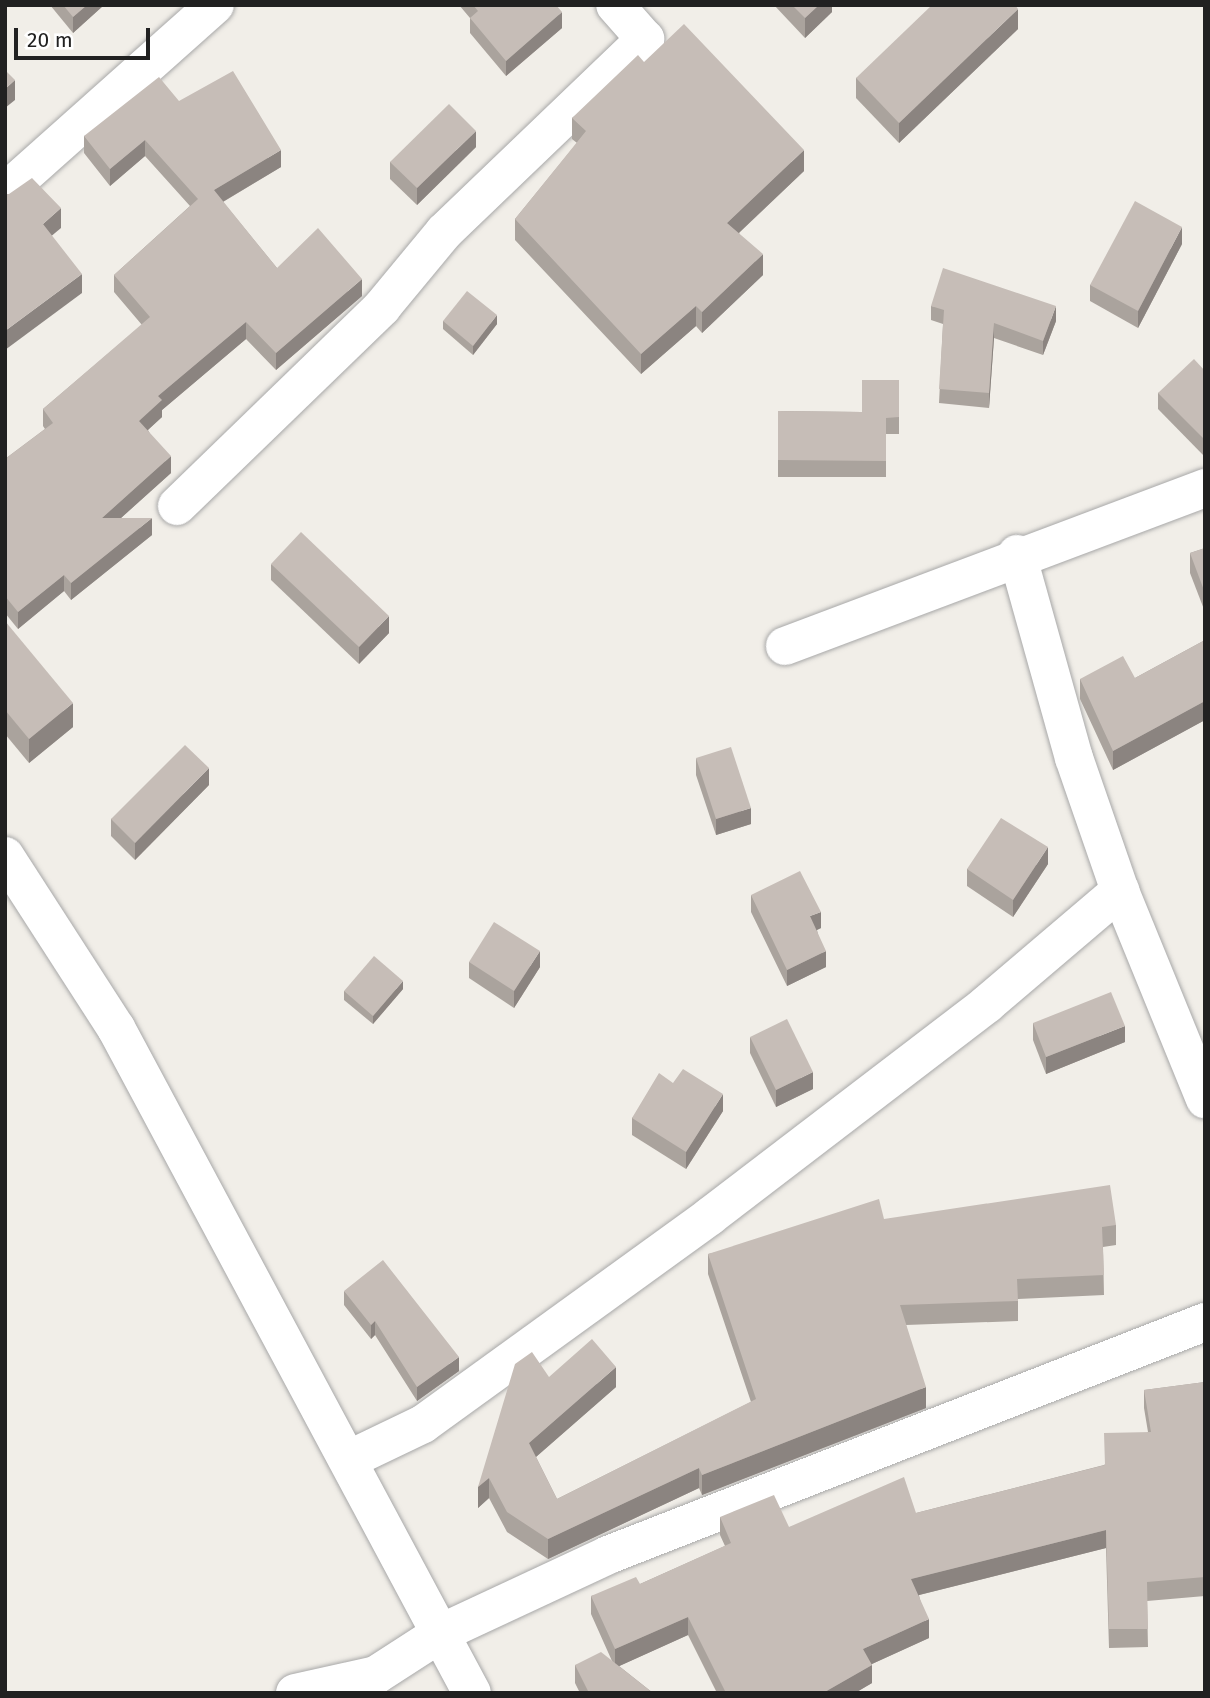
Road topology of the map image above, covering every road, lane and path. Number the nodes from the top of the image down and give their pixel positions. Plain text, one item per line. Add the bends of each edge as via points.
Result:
1 (215, 5) edge
2 (615, 5) edge
3 (5, 192) edge
4 (1205, 488) edge
5 (177, 506) dead end
6 (1017, 554) junction
7 (786, 646) dead end
8 (5, 856) edge
9 (1120, 891) junction
10 (1205, 1099) edge
11 (1205, 1322) edge
12 (350, 1459) junction
13 (441, 1633) junction
14 (295, 1693) edge
15 (472, 1693) edge

1 - 3 street
2 - 5 street via 645,39 444,232 382,307
4 - 6 street
6 - 7 street
6 - 9 street via 1074,758
8 - 12 street via 116,1028
9 - 10 street
9 - 12 street via 987,1003 710,1216 423,1424
11 - 13 street via 608,1555
12 - 13 street
13 - 14 street via 376,1675
13 - 15 street

